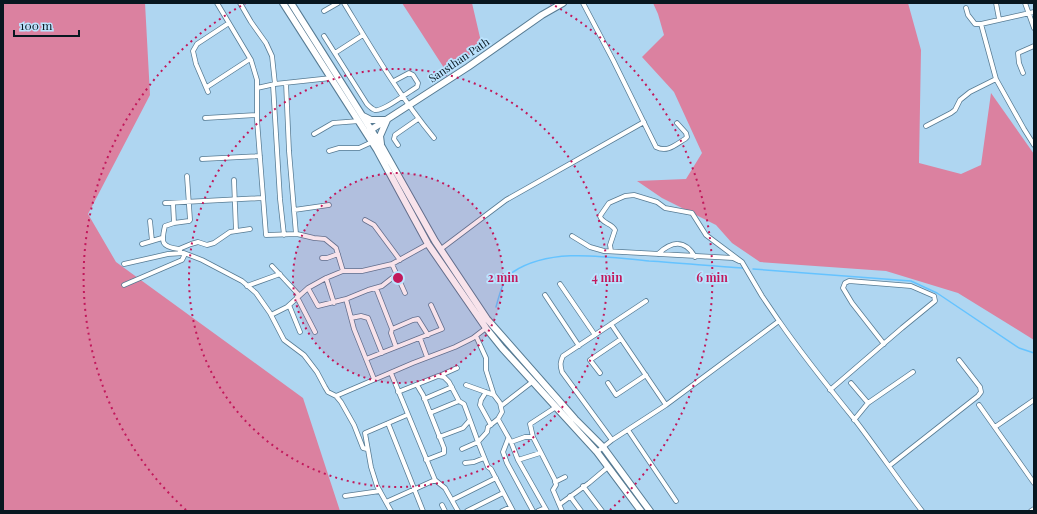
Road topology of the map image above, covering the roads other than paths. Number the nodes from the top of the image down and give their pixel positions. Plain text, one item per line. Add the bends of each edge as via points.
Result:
1 (217, 3) edge
2 (240, 3) edge
3 (283, 3) edge
4 (291, 3) edge
5 (338, 3) edge
6 (344, 3) edge
7 (563, 3) edge
8 (583, 3) edge
9 (996, 3) edge
10 (1025, 3) edge
11 (966, 8) dead end
12 (324, 11) dead end
13 (1034, 12) edge
14 (1028, 13) junction
15 (999, 19) junction
16 (229, 23) junction
17 (981, 24) junction
18 (1034, 28) edge
19 (364, 35) junction
20 (324, 36) dead end
21 (1034, 46) edge
22 (335, 53) junction
23 (250, 59) junction
24 (1023, 73) dead end
25 (331, 78) junction
26 (996, 79) junction
27 (394, 81) junction
28 (286, 83) junction
29 (274, 84) junction
30 (257, 88) junction
31 (402, 96) junction
32 (409, 105) junction
33 (257, 115) junction
34 (205, 118) dead end
35 (361, 119) junction
36 (388, 119) junction
37 (418, 119) junction
38 (644, 122) junction
39 (677, 122) dead end
40 (926, 126) dead end
41 (369, 131) junction
42 (314, 134) dead end
43 (434, 138) dead end
44 (372, 142) junction
45 (398, 145) dead end
46 (1034, 145) edge
47 (382, 147) junction
48 (329, 151) dead end
49 (260, 156) junction
50 (202, 159) dead end
51 (187, 176) dead end
52 (234, 180) dead end
53 (262, 198) junction
54 (236, 199) junction
55 (190, 202) junction
56 (164, 203) dead end
57 (173, 203) junction
58 (329, 204) dead end
59 (294, 210) junction
60 (365, 220) dead end
61 (150, 221) dead end
62 (174, 223) junction
63 (250, 229) dead end
64 (236, 230) junction
65 (296, 234) junction
66 (284, 235) junction
67 (572, 236) dead end
68 (162, 238) junction
69 (152, 241) junction
70 (142, 244) dead end
71 (428, 244) junction
72 (441, 249) junction
73 (611, 251) junction
74 (182, 252) junction
75 (338, 254) junction
76 (658, 254) junction
77 (695, 257) junction
78 (322, 258) dead end
79 (400, 260) junction
80 (742, 262) junction
81 (124, 264) dead end
82 (392, 264) junction
83 (272, 266) dead end
84 (343, 271) junction
85 (280, 274) junction
86 (396, 275) junction
87 (326, 278) junction
88 (560, 284) dead end
89 (124, 285) dead end
90 (247, 286) junction
91 (308, 288) junction
92 (376, 288) junction
93 (405, 293) dead end
94 (545, 295) dead end
95 (298, 296) junction
96 (346, 299) junction
97 (646, 301) dead end
98 (334, 303) junction
99 (289, 305) junction
100 (431, 305) dead end
101 (271, 315) junction
102 (352, 318) junction
103 (779, 321) junction
104 (611, 324) junction
105 (486, 328) junction
106 (392, 329) junction
107 (300, 332) dead end
108 (315, 332) dead end
109 (428, 335) junction
110 (595, 335) junction
111 (476, 336) junction
112 (420, 338) junction
113 (621, 339) junction
114 (884, 344) junction
115 (579, 346) junction
116 (396, 347) junction
117 (382, 353) junction
118 (427, 357) junction
119 (366, 359) junction
120 (959, 360) dead end
121 (457, 368) dead end
122 (913, 372) dead end
123 (391, 373) junction
124 (600, 373) dead end
125 (646, 375) junction
126 (438, 376) junction
127 (374, 379) junction
128 (532, 382) junction
129 (608, 383) dead end
130 (851, 383) dead end
131 (418, 385) junction
132 (466, 385) dead end
133 (452, 388) junction
134 (830, 390) junction
135 (398, 392) junction
136 (486, 392) junction
137 (494, 395) junction
138 (336, 396) junction
139 (424, 399) junction
140 (1034, 400) edge
141 (459, 401) junction
142 (868, 403) junction
143 (666, 405) junction
144 (979, 405) dead end
145 (501, 406) junction
146 (556, 407) junction
147 (430, 413) junction
148 (407, 415) junction
149 (498, 419) junction
150 (470, 420) junction
151 (854, 420) junction
152 (388, 423) junction
153 (491, 425) junction
154 (995, 427) junction
155 (628, 430) junction
156 (439, 437) junction
157 (532, 437) junction
158 (510, 440) junction
159 (612, 440) junction
160 (478, 442) junction
161 (603, 447) junction
162 (367, 449) junction
163 (462, 449) dead end
164 (596, 452) junction
165 (540, 453) junction
166 (484, 458) junction
167 (426, 460) junction
168 (518, 460) junction
169 (465, 463) dead end
170 (889, 466) junction
171 (608, 467) junction
172 (566, 477) dead end
173 (496, 478) junction
174 (434, 480) junction
175 (555, 482) junction
176 (1034, 483) edge
177 (584, 486) junction
178 (414, 489) junction
179 (380, 491) junction
180 (503, 493) junction
181 (345, 496) dead end
182 (570, 496) junction
183 (452, 500) junction
184 (676, 501) dead end
185 (386, 502) junction
186 (560, 504) junction
187 (442, 505) dead end
188 (512, 509) edge
189 (1034, 509) edge
190 (546, 510) edge
191 (391, 511) edge
192 (423, 511) edge
193 (445, 511) edge
194 (458, 511) edge
195 (467, 511) edge
196 (502, 511) edge
197 (533, 511) edge
198 (538, 511) edge
199 (562, 511) edge
200 (581, 511) edge
201 (602, 511) edge
202 (641, 511) edge
203 (650, 511) edge
204 (922, 511) edge
205 (1031, 511) edge

1 - 16 street
2 - 29 street via 272,56
3 - 25 main road
4 - 35 main road
5 - 12 street
6 - 19 street
7 - 32 main road, Sansthan Path
8 - 38 street
9 - 15 street
10 - 14 street
11 - 17 street via 970,19 975,24
13 - 14 street
14 - 15 street
14 - 18 street
15 - 17 street
16 - 23 street
16 - 23 street via 194,47 200,75 208,89
17 - 26 street
19 - 22 street
19 - 27 street
20 - 22 street
21 - 24 street via 1018,53
22 - 31 street via 367,104 373,109 384,107
23 - 30 street
25 - 28 street
25 - 35 main road
26 - 40 street via 970,92 960,100 955,110
26 - 46 street
27 - 31 street
27 - 31 street via 409,73 418,83 417,87
28 - 29 street
28 - 59 street
29 - 30 street
29 - 66 street
30 - 33 street
31 - 32 street
32 - 36 main road, Sansthan Path
32 - 37 street
33 - 34 street
33 - 49 street
35 - 36 main road
35 - 41 main road
35 - 42 street via 333,123
36 - 41 main road, Sansthan Path
36 - 47 main road via 380,136
37 - 43 street
37 - 45 street via 394,135
38 - 39 street via 656,147 661,150 685,139 686,134
38 - 72 street via 506,200
41 - 44 main road
41 - 47 main road
44 - 48 street via 359,148
44 - 71 main road
47 - 72 main road
49 - 50 street
49 - 53 street
51 - 55 street
52 - 54 street
53 - 54 street
53 - 66 street via 266,235
54 - 55 street
54 - 64 street
55 - 57 street
55 - 62 street via 189,221
56 - 57 street
57 - 62 street
58 - 59 street
59 - 65 street
60 - 79 street via 374,225
61 - 69 street
62 - 68 street via 165,226
63 - 64 street
64 - 74 street via 214,243 191,244
65 - 66 street
65 - 75 street via 325,239 336,248
67 - 73 street via 590,247
68 - 69 street
68 - 74 street via 169,248
69 - 70 street
71 - 79 street
71 - 105 main road
72 - 161 main road via 487,319
73 - 76 street
73 - 80 street via 613,226 603,221 601,214 609,202 634,195 657,202 665,208 692,213 706,235
74 - 81 street
74 - 89 street via 182,260
74 - 90 street via 202,260
75 - 78 street
75 - 84 street
76 - 77 street
76 - 77 street via 668,247 682,244 691,250
77 - 80 street via 733,258
79 - 82 street
80 - 103 street
82 - 84 street via 362,271
82 - 86 street
83 - 85 street
84 - 87 street
85 - 90 street
85 - 95 street
86 - 92 street
86 - 93 street
87 - 91 street
87 - 98 street
88 - 110 street
90 - 101 street via 256,293
91 - 95 street
91 - 98 street via 318,306
92 - 96 street
92 - 106 street
94 - 115 street
95 - 99 street
95 - 108 street
96 - 98 street
96 - 102 street
97 - 104 street
99 - 101 street
99 - 107 street
100 - 109 street via 442,328
101 - 138 street via 284,340 304,355 328,392
102 - 117 street via 368,318
102 - 119 street
103 - 134 street
103 - 143 street
104 - 110 street
104 - 113 street
105 - 111 street
105 - 128 main road
106 - 109 street via 418,319
106 - 116 street
109 - 112 street
110 - 115 street
111 - 118 street
111 - 137 street via 486,358 486,370
112 - 116 street
112 - 118 street
113 - 124 street via 590,360
113 - 125 street
114 - 114 street via 852,303 843,288 845,283 849,281 911,286 934,296 935,301 931,306
114 - 134 street
115 - 159 street via 564,356 560,362 562,372
116 - 117 street
117 - 119 street
118 - 123 street
119 - 127 street
120 - 170 street via 980,387 981,392
121 - 126 street
122 - 142 street
123 - 127 street
123 - 135 street
125 - 129 street via 616,395
125 - 143 street
126 - 131 street
126 - 133 street via 444,377
127 - 138 street
128 - 145 street
128 - 146 main road
130 - 142 street
131 - 135 street
131 - 139 street
132 - 136 street
133 - 139 street
133 - 141 street
134 - 151 street
135 - 148 street
136 - 137 street
136 - 153 street via 480,405
137 - 145 street
138 - 162 street via 349,415 363,448
139 - 147 street
140 - 154 street
141 - 147 street
141 - 150 street via 464,404
142 - 151 street
143 - 155 street
144 - 154 street
145 - 149 street via 502,412
146 - 157 street via 532,421
146 - 164 main road
147 - 156 street
148 - 152 street
148 - 167 street
149 - 153 street
149 - 158 street
150 - 156 street via 463,428
150 - 160 street
151 - 170 street
152 - 162 street via 365,433
152 - 178 street
153 - 160 street
154 - 176 street
155 - 159 street
155 - 184 street
156 - 167 street via 444,453
157 - 158 street
157 - 165 street
158 - 168 street
158 - 197 street via 503,452
159 - 161 street
160 - 163 street
160 - 166 street
161 - 164 street
161 - 203 main road
162 - 179 street
164 - 171 main road
165 - 168 street
165 - 175 street
166 - 169 street
166 - 173 street
167 - 174 street
168 - 190 street
170 - 204 street
171 - 177 street
171 - 202 main road
172 - 175 street
173 - 180 street
173 - 183 street
174 - 178 street
174 - 183 street via 445,488
175 - 186 street via 553,490
177 - 182 street
177 - 201 street
178 - 185 street
178 - 192 street
179 - 181 street
179 - 185 street
180 - 188 street
180 - 195 street
182 - 186 street
182 - 200 street
183 - 194 street
185 - 191 street
186 - 199 street
187 - 193 street
188 - 196 street
189 - 205 street
190 - 198 street

